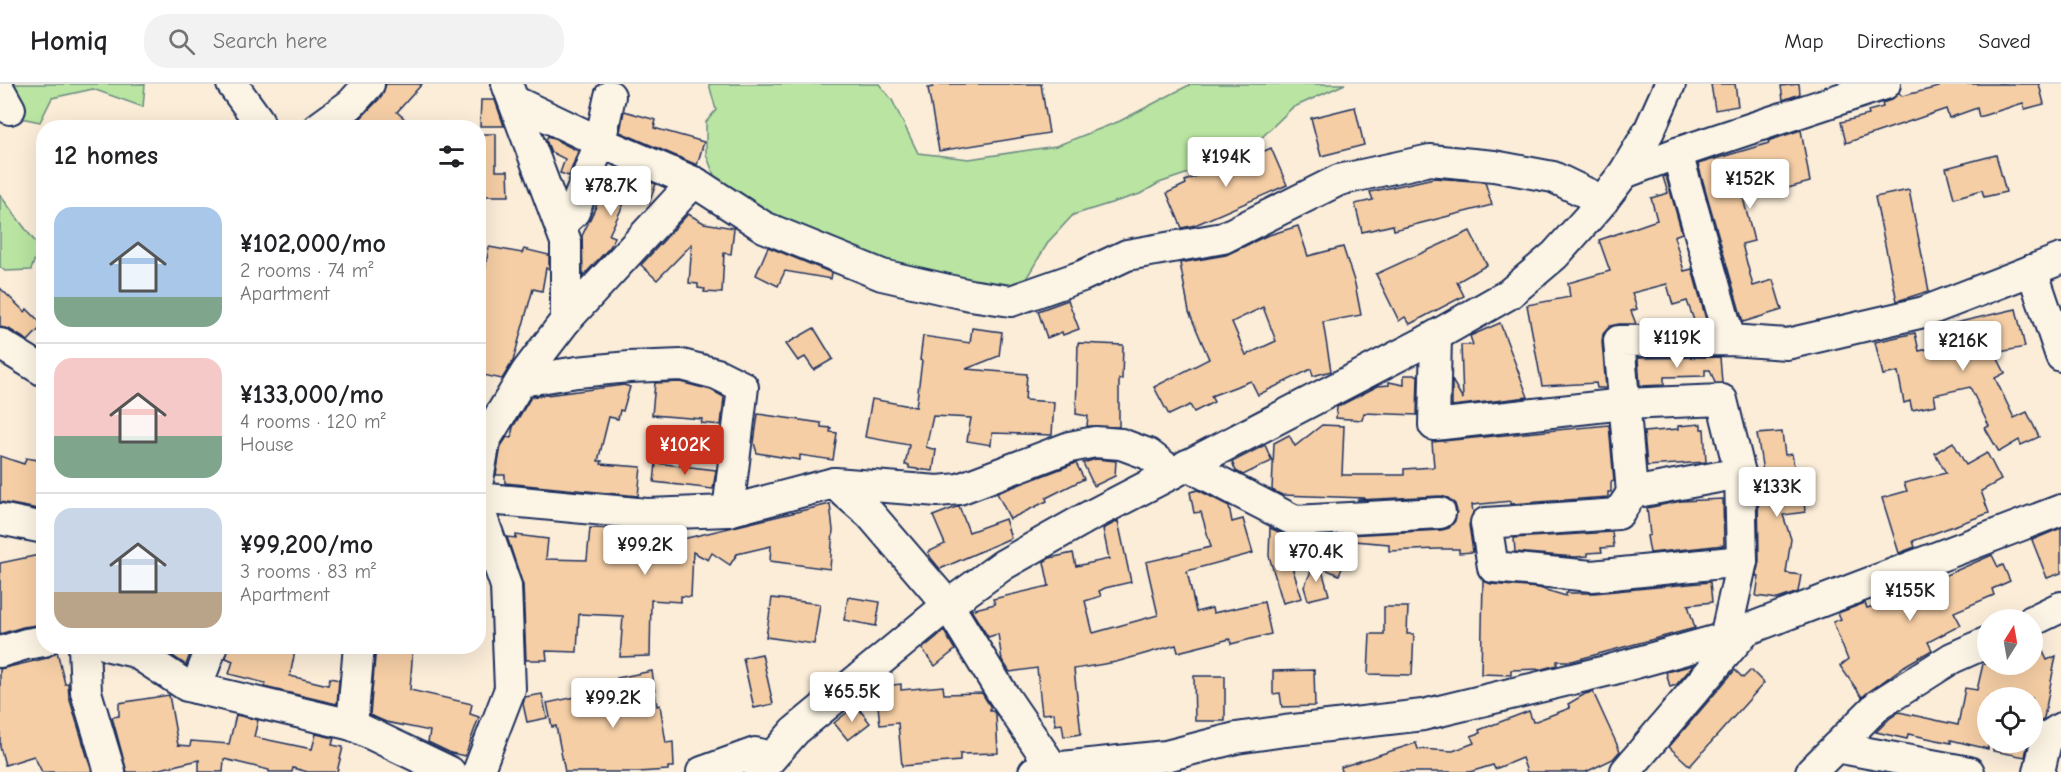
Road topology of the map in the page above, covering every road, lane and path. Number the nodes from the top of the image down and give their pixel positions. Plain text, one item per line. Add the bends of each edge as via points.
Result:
1 (232, 84) edge
2 (369, 84) edge
3 (1670, 84) edge
4 (1885, 84) edge
5 (510, 93) edge
6 (610, 96) dead end
7 (258, 120) edge
8 (329, 120) edge
9 (600, 142) junction
10 (1677, 153) junction
11 (1624, 173) junction
12 (696, 183) junction
13 (1602, 201) junction
14 (560, 225) junction
15 (2061, 260) edge
16 (2032, 270) junction
17 (566, 320) junction
18 (1436, 336) junction
19 (1730, 340) junction
20 (0, 344) edge
21 (2061, 356) edge
22 (36, 366) edge
23 (521, 381) junction
24 (1624, 404) junction
25 (486, 438) edge
26 (1180, 469) junction
27 (1740, 473) junction
28 (834, 483) junction
29 (1632, 493) junction
30 (486, 499) edge
31 (2061, 510) edge
32 (728, 511) junction
33 (1440, 513) dead end
34 (0, 519) edge
35 (36, 526) edge
36 (486, 529) edge
37 (1742, 561) junction
38 (948, 605) junction
39 (2061, 607) edge
40 (2043, 616) edge
41 (1736, 634) junction
42 (36, 642) edge
43 (1977, 647) edge
44 (0, 652) edge
45 (84, 654) edge
46 (138, 654) edge
47 (209, 654) edge
48 (358, 654) edge
49 (196, 688) junction
50 (352, 725) junction
51 (2061, 728) edge
52 (1836, 747) junction
53 (1178, 764) edge
54 (765, 765) edge
55 (1044, 770) edge
56 (110, 772) edge
57 (450, 772) edge
58 (478, 772) edge
59 (702, 772) edge
60 (1626, 772) edge
61 (1811, 772) edge
62 (1969, 772) edge
63 (2039, 772) edge

1 - 7 street
2 - 8 street
3 - 11 street
4 - 10 street
5 - 9 street
5 - 14 street
6 - 9 street
9 - 12 street
9 - 14 street via 574,212
10 - 11 street
10 - 19 street
11 - 13 street
12 - 13 street via 764,227 882,275 1011,302 1127,255 1223,238 1339,180 1430,160 1553,177
12 - 17 street
13 - 18 street via 1555,255 1509,294
14 - 17 street via 566,242
15 - 16 street
16 - 19 street via 1912,314 1786,344
16 - 21 street
17 - 23 street
18 - 24 street via 1434,425
18 - 26 street
19 - 24 street via 1619,341
20 - 22 street
23 - 25 street
23 - 32 street via 577,372 682,365 717,374 743,387
24 - 27 street via 1722,400
24 - 29 street
26 - 28 street via 1121,444 1095,442 1070,447 959,489 938,491
26 - 33 street via 1295,521
26 - 38 street via 1003,565
27 - 29 street
27 - 37 street
28 - 32 street
28 - 38 street via 870,514
29 - 37 street via 1618,514 1486,523 1493,567 1592,576
30 - 32 street via 647,514
31 - 41 street
34 - 35 street
36 - 58 street via 506,586 510,689
37 - 41 street
38 - 54 street via 795,731
38 - 55 street
39 - 40 street
41 - 53 street via 1610,670 1423,715 1236,738
41 - 60 street
42 - 44 street
43 - 52 street via 1878,705
45 - 56 street via 86,692
46 - 49 street
47 - 49 street
48 - 50 street
49 - 50 street
50 - 57 street
51 - 63 street via 2047,737
52 - 61 street
52 - 62 street
53 - 55 street
54 - 59 street via 756,753

